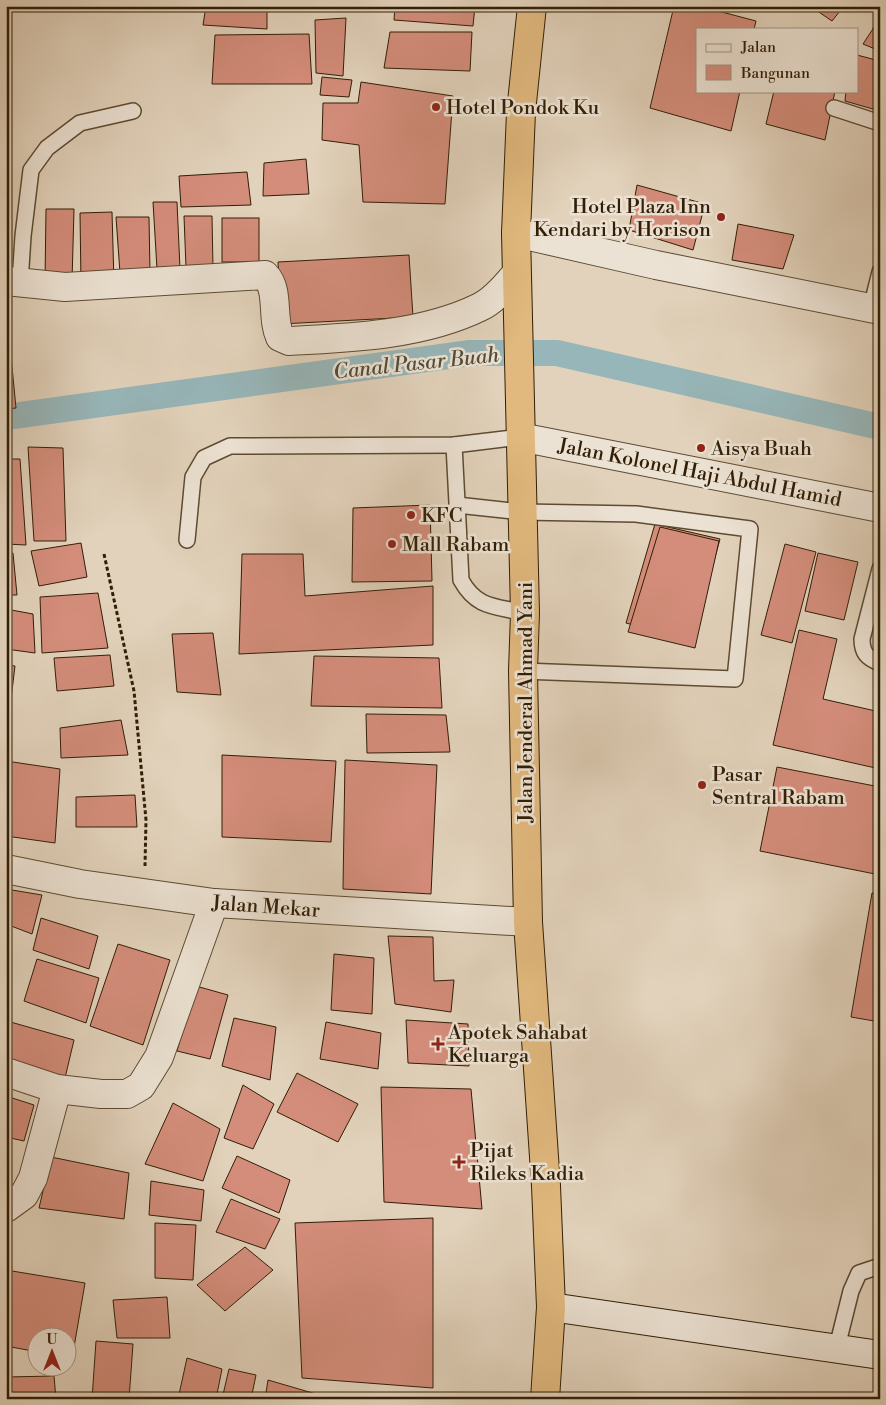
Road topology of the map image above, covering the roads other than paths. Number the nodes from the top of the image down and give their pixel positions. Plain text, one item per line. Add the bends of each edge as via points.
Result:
1 (532, 6) edge
2 (834, 108) dead end
3 (133, 111) dead end
4 (880, 123) edge
5 (516, 233) junction
6 (880, 272) edge
7 (516, 274) junction
8 (13, 282) edge
9 (875, 309) edge
10 (520, 437) junction
11 (454, 445) junction
12 (457, 505) junction
13 (880, 508) edge
14 (522, 512) junction
15 (187, 540) dead end
16 (880, 569) edge
17 (525, 613) junction
18 (880, 663) edge
19 (523, 670) junction
20 (6, 869) edge
21 (214, 903) junction
22 (528, 922) junction
23 (6, 1072) edge
24 (58, 1088) junction
25 (6, 1208) edge
26 (880, 1266) edge
27 (551, 1307) junction
28 (837, 1347) junction
29 (880, 1355) edge
30 (545, 1399) edge

1 - 5 highway, Jalan Jenderal Ahmad Yani via 521,112
2 - 4 lane
3 - 8 lane via 80,124 47,148 31,170
5 - 7 highway, Jalan Jenderal Ahmad Yani
5 - 9 street
6 - 9 lane
7 - 8 street via 482,307 450,319 406,329 289,341 280,337 276,328 271,281 265,275 65,287
7 - 10 highway, Jalan Jenderal Ahmad Yani
10 - 11 lane
10 - 13 street, Jalan Kolonel Haji Abdul Hamid
10 - 14 highway, Jalan Jenderal Ahmad Yani
11 - 12 lane
11 - 15 lane via 230,446 204,458 193,477
12 - 14 lane
12 - 17 lane via 461,580 469,594 482,603
14 - 17 highway, Jalan Jenderal Ahmad Yani
14 - 19 lane via 636,514 750,529 735,679
16 - 18 lane via 862,639 862,650 869,659
17 - 19 highway, Jalan Jenderal Ahmad Yani
19 - 22 highway, Jalan Jenderal Ahmad Yani
20 - 21 street, Jalan Mekar via 80,884
21 - 22 street, Jalan Mekar
21 - 24 street via 159,1057 141,1086 127,1094
22 - 27 highway, Jalan Jenderal Ahmad Yani
23 - 24 street
24 - 25 street via 33,1178 24,1196
26 - 28 lane via 859,1273 851,1291
27 - 28 street
27 - 30 highway, Jalan Jenderal Ahmad Yani
28 - 29 street

